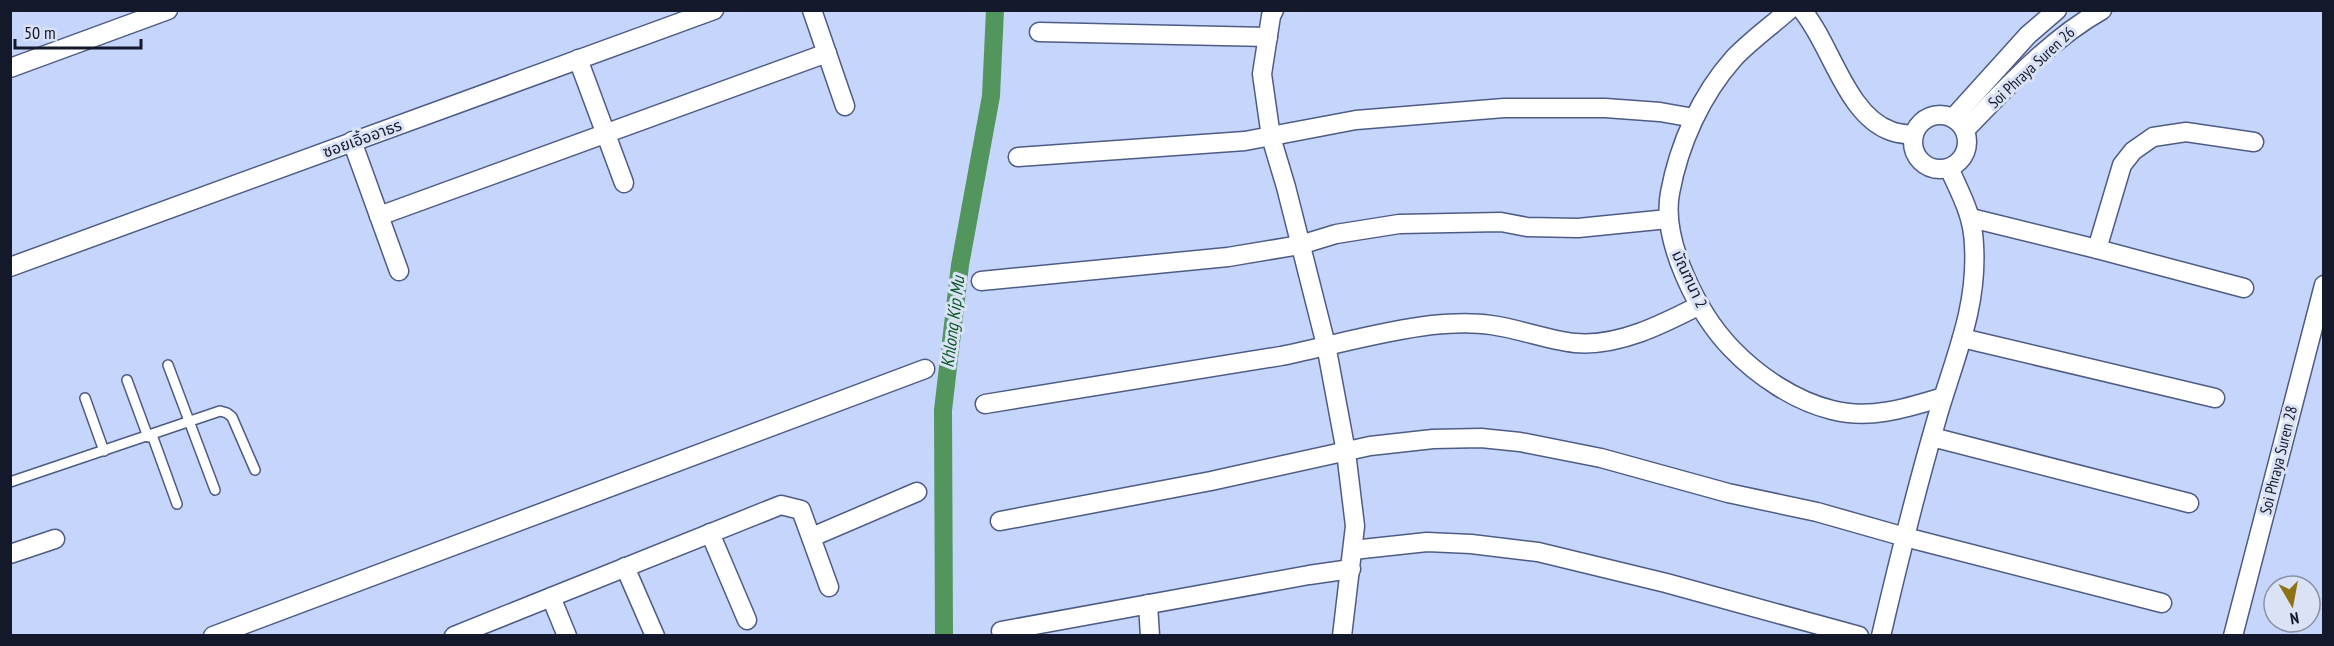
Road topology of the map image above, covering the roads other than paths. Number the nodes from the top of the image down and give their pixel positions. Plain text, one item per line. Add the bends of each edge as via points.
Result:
1 (168, 10) edge
2 (714, 10) edge
3 (812, 10) edge
4 (1274, 10) edge
5 (1789, 10) edge
6 (1802, 10) edge
7 (2057, 10) edge
8 (2102, 10) edge
9 (1039, 32) dead end
10 (1268, 37) junction
11 (827, 53) junction
12 (578, 59) junction
13 (10, 68) edge
14 (845, 106) dead end
15 (1694, 118) junction
16 (1959, 124) junction
17 (605, 132) junction
18 (1914, 135) junction
19 (1271, 137) junction
20 (352, 141) junction
21 (2254, 142) dead end
22 (1018, 157) dead end
23 (1948, 168) junction
24 (624, 183) dead end
25 (379, 216) junction
26 (1971, 218) junction
27 (1668, 219) junction
28 (1300, 245) junction
29 (2097, 249) junction
30 (10, 267) edge
31 (399, 271) dead end
32 (981, 281) dead end
33 (2324, 285) edge
34 (2244, 288) dead end
35 (1700, 305) junction
36 (1962, 338) junction
37 (1326, 345) junction
38 (168, 365) dead end
39 (926, 369) dead end
40 (127, 380) dead end
41 (1943, 397) junction
42 (85, 398) dead end
43 (2215, 398) dead end
44 (985, 404) dead end
45 (189, 422) junction
46 (150, 436) junction
47 (1932, 437) junction
48 (104, 451) junction
49 (1346, 452) junction
50 (255, 470) dead end
51 (10, 482) edge
52 (215, 490) dead end
53 (917, 492) dead end
54 (2189, 503) dead end
55 (177, 504) dead end
56 (1000, 521) dead end
57 (710, 533) junction
58 (812, 537) junction
59 (1905, 537) junction
60 (55, 539) dead end
61 (1353, 550) junction
62 (10, 554) edge
63 (625, 567) junction
64 (1351, 569) junction
65 (829, 587) dead end
66 (551, 597) junction
67 (2162, 603) dead end
68 (1148, 604) junction
69 (747, 620) dead end
70 (1001, 631) dead end
71 (463, 634) edge
72 (213, 636) edge
73 (567, 636) edge
74 (655, 636) edge
75 (1150, 636) edge
76 (1342, 636) edge
77 (1859, 636) edge
78 (1881, 636) edge
79 (2233, 636) edge

1 - 13 street
2 - 12 street, ซอยเอิ้ออาธร
3 - 11 street
4 - 10 street
5 - 15 street, มัณฑนา 2 via 1735,57
6 - 18 street via 1858,106 1891,131
7 - 16 street, Soi Phraya Suren 26 via 2028,35
8 - 16 street, Soi Phraya Suren 26 via 2078,24
9 - 10 street
10 - 19 street via 1262,74
11 - 14 street
11 - 17 street
12 - 17 street
12 - 20 street, ซอยเอิ้ออาธร
15 - 19 street via 1605,108 1504,108 1356,120
15 - 27 street, มัณฑนา 2 via 1675,174
16 - 18 street via 1941,115 1929,117 1919,124
16 - 23 street via 1968,141 1959,162
17 - 24 street
17 - 25 street
18 - 23 street via 1921,162 1929,167
19 - 22 street
19 - 28 street
20 - 25 street
20 - 30 street, ซอยเอิ้ออาธร
21 - 29 street via 2186,132 2153,137 2133,151 2122,165
23 - 26 street
25 - 31 street
26 - 29 street
26 - 36 street via 1974,280 1971,311
27 - 28 street via 1578,228 1501,222 1399,224 1336,234
27 - 35 street, มัณฑนา 2 via 1683,271
28 - 32 street via 1228,257
28 - 37 street
29 - 34 street
33 - 79 street, Soi Phraya Suren 28
35 - 37 street via 1626,337 1602,341 1578,343 1491,325 1460,323
35 - 41 street, มัณฑนา 2 via 1731,348 1764,377 1791,394 1832,410 1880,414
36 - 41 street
36 - 43 street
37 - 44 street
37 - 49 street
38 - 45 lane
39 - 72 street
40 - 46 lane
41 - 47 street
42 - 48 lane
45 - 46 lane
45 - 50 lane via 227,412
45 - 52 lane
46 - 48 lane
46 - 55 lane
47 - 54 street
47 - 59 street
48 - 51 lane
49 - 56 street
49 - 59 street via 1433,439 1520,442 1817,512
49 - 61 street
53 - 58 street
57 - 58 street via 781,505 801,510
57 - 63 street
57 - 69 street
58 - 65 street
59 - 67 street
59 - 78 street
60 - 62 street
61 - 64 street
61 - 77 street via 1427,542 1538,552
63 - 66 street
63 - 74 street
64 - 68 street
64 - 76 street
66 - 71 street
66 - 73 street
68 - 70 street
68 - 75 street

